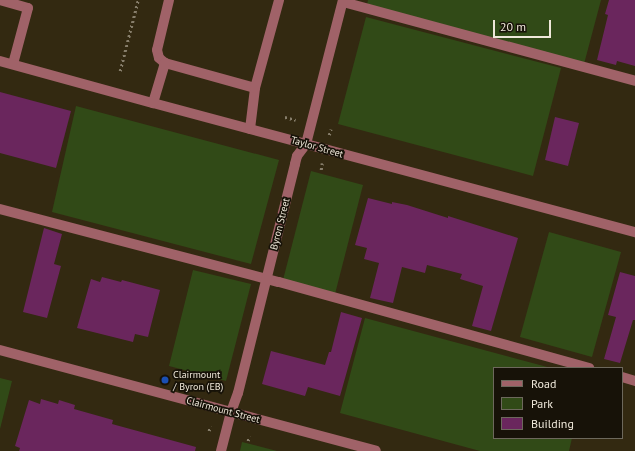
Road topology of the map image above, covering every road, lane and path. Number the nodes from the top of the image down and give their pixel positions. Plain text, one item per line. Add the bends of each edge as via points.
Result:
1 (0, 0) edge
2 (138, 0) edge
3 (169, 0) edge
4 (279, 0) edge
5 (343, 1) edge
6 (0, 61) edge
7 (165, 63) junction
8 (13, 64) junction
9 (120, 71) dead end
10 (635, 82) edge
11 (256, 88) junction
12 (153, 104) junction
13 (285, 117) dead end
14 (292, 124) dead end
15 (250, 128) junction
16 (331, 129) dead end
17 (329, 135) dead end
18 (306, 144) junction
19 (322, 163) dead end
20 (321, 170) dead end
21 (0, 209) edge
22 (635, 232) edge
23 (266, 280) junction
24 (0, 350) edge
25 (585, 367) edge
26 (623, 377) edge
27 (635, 381) edge
28 (231, 412) junction
29 (210, 426) dead end
30 (209, 431) dead end
31 (249, 436) dead end
32 (248, 441) dead end
33 (221, 451) edge
34 (376, 451) edge

1 - 8 street via 28,8
2 - 9 path
3 - 7 street via 157,50 159,58
4 - 11 street
5 - 10 street
5 - 18 street, Byron Street
6 - 8 street, Taylor Street
7 - 11 street
7 - 12 street
8 - 12 street, Taylor Street
11 - 15 street
12 - 15 street, Taylor Street
13 - 14 path via 295,120
15 - 18 street, Taylor Street
16 - 17 path
18 - 22 street, Taylor Street
18 - 23 street, Byron Street via 296,160
19 - 20 path
21 - 23 street
23 - 25 street
23 - 28 street, Byron Street
24 - 28 street, Clairmount Street
26 - 27 street
28 - 33 street, Byron Street
28 - 34 street, Clairmount Street
29 - 30 path
31 - 32 path

